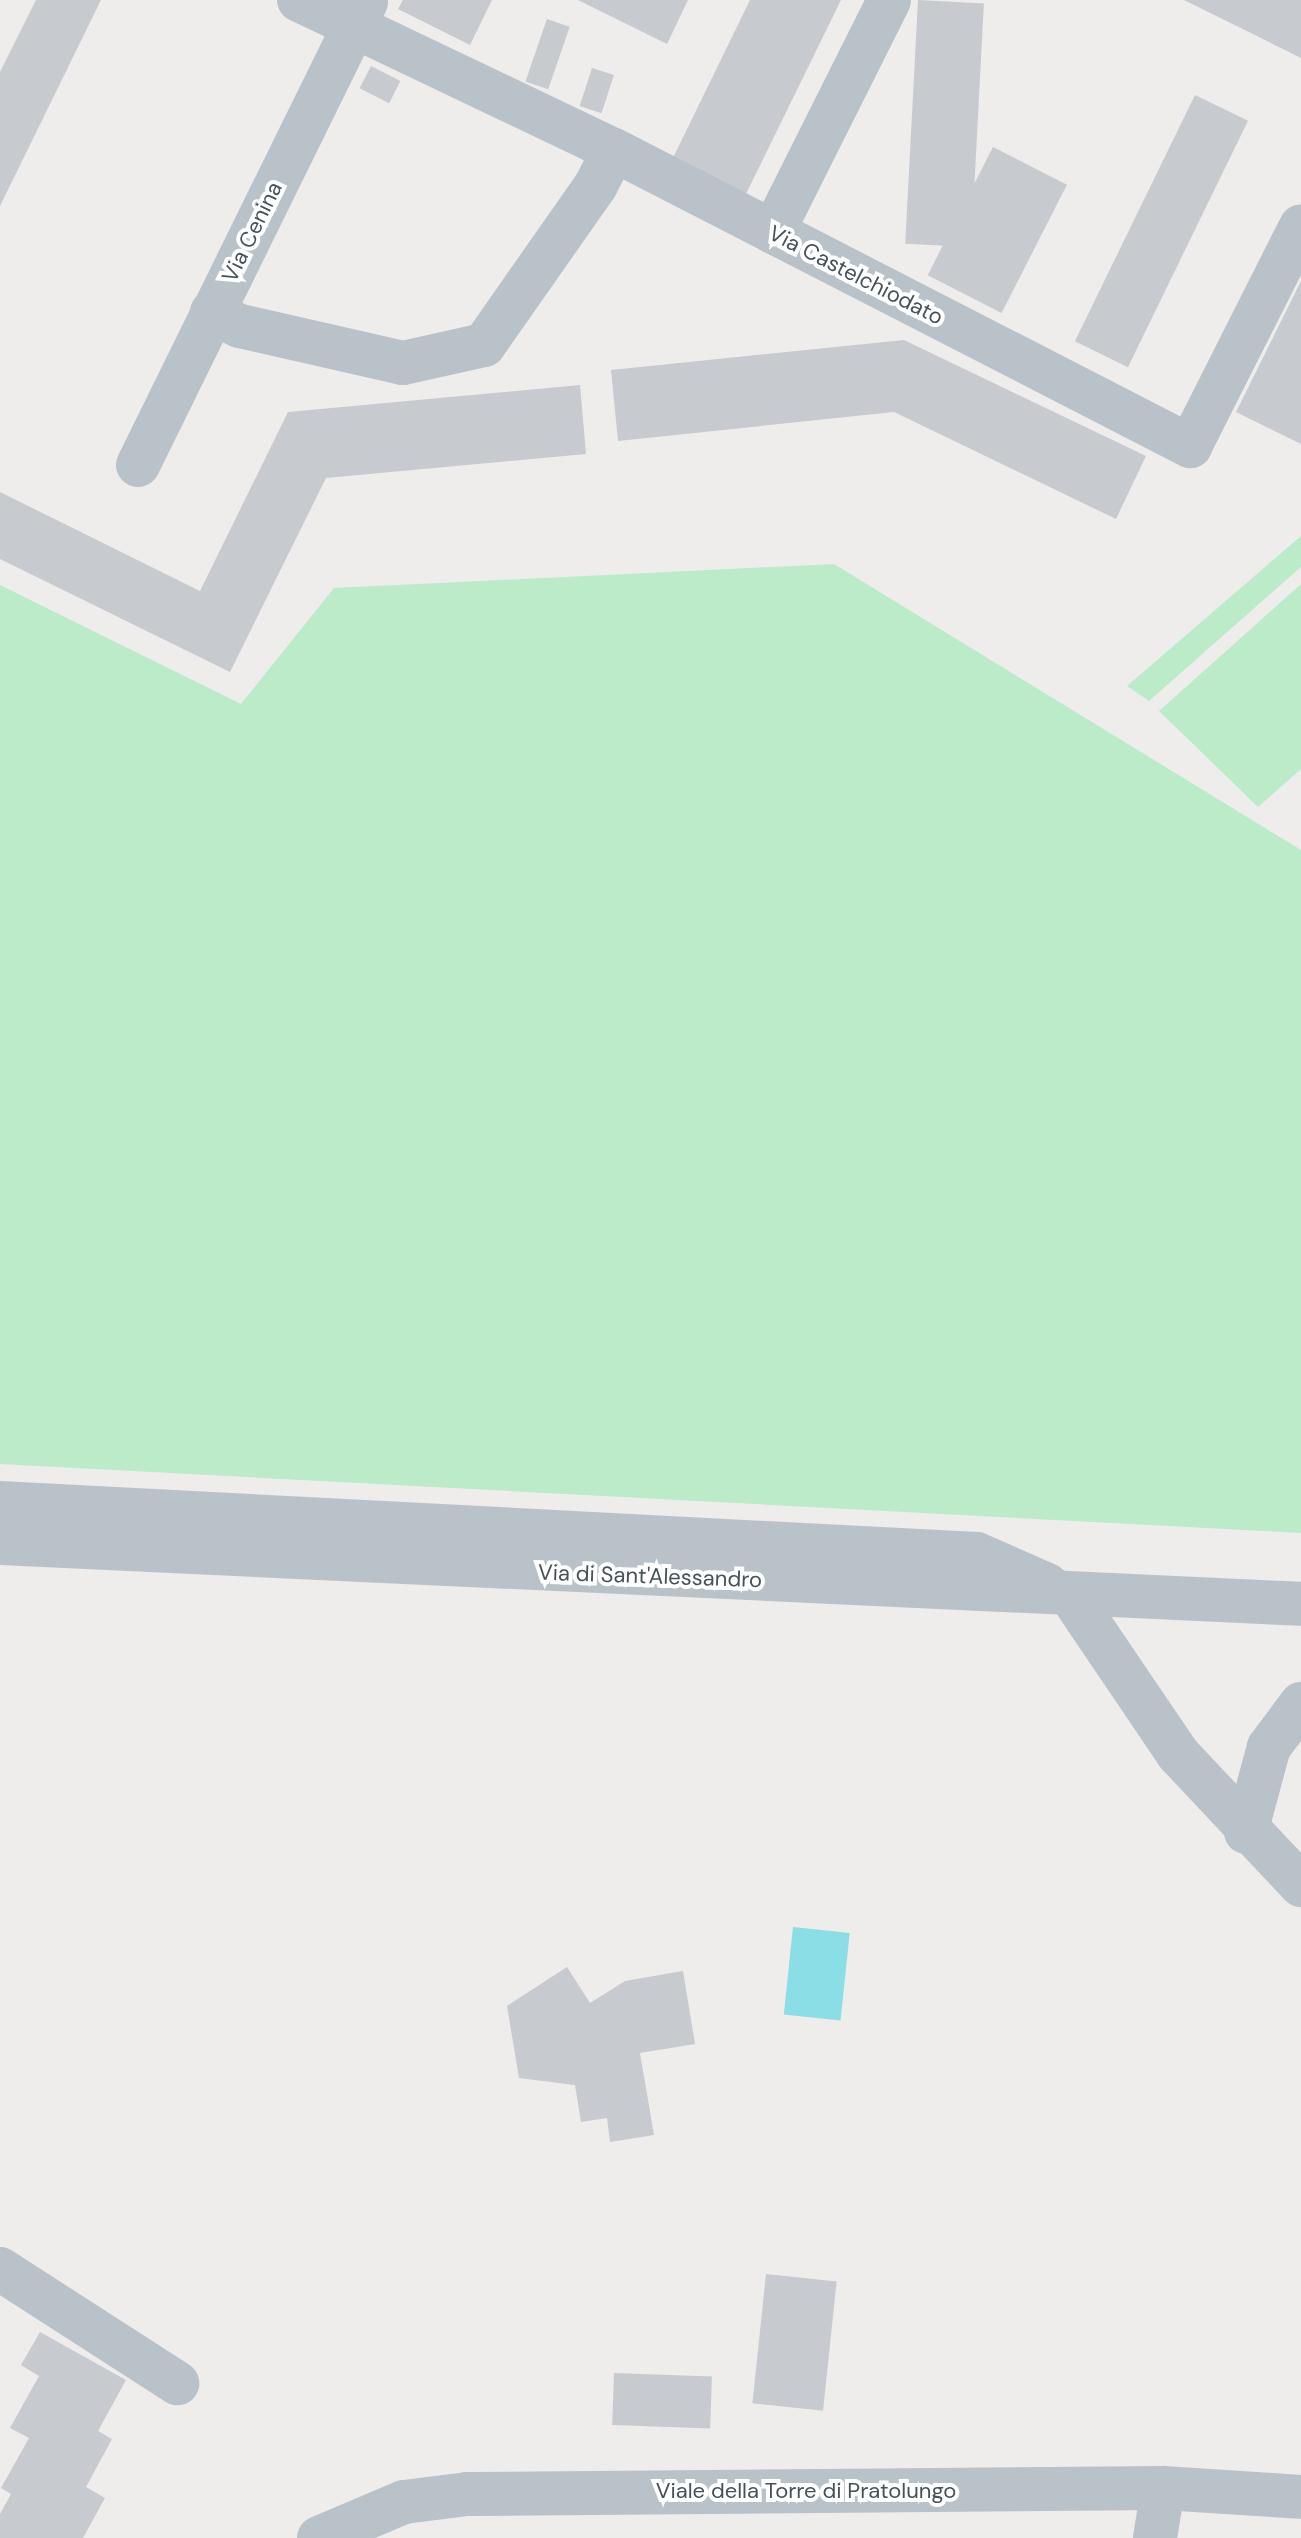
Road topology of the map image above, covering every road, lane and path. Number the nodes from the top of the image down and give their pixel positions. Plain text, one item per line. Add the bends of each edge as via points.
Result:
1 (299, 0) edge
2 (889, 0) edge
3 (360, 14) edge
4 (614, 150) junction
5 (1301, 226) edge
6 (773, 232) junction
7 (212, 312) junction
8 (138, 465) dead end
9 (0, 1503) edge
10 (0, 1543) edge
11 (1071, 1596) junction
12 (1301, 1604) edge
13 (1301, 1704) edge
14 (1246, 1832) junction
15 (1301, 1885) edge
16 (0, 2269) edge
17 (177, 2383) dead end
18 (1163, 2488) junction
19 (1301, 2497) edge
20 (319, 2538) edge
21 (1155, 2538) edge

1 - 3 street, Via Castelchiodato
2 - 6 street
3 - 4 street, Via Castelchiodato
3 - 7 street, Via Cenina
4 - 6 street, Via Castelchiodato
4 - 7 street via 596,185 484,345 403,363 240,326
5 - 6 street, Via Castelchiodato via 1190,446
7 - 8 street, Via Cenina
9 - 11 street via 977,1554
10 - 11 street, Via di Sant'Alessandro
11 - 12 street, Via di Sant'Alessandro
11 - 14 street via 1156,1726
13 - 14 street via 1269,1747
14 - 15 street
16 - 17 street
18 - 19 street, Viale della Torre di Pratolungo
18 - 20 street, Viale della Torre di Pratolungo via 456,2494 383,2508
18 - 21 street

